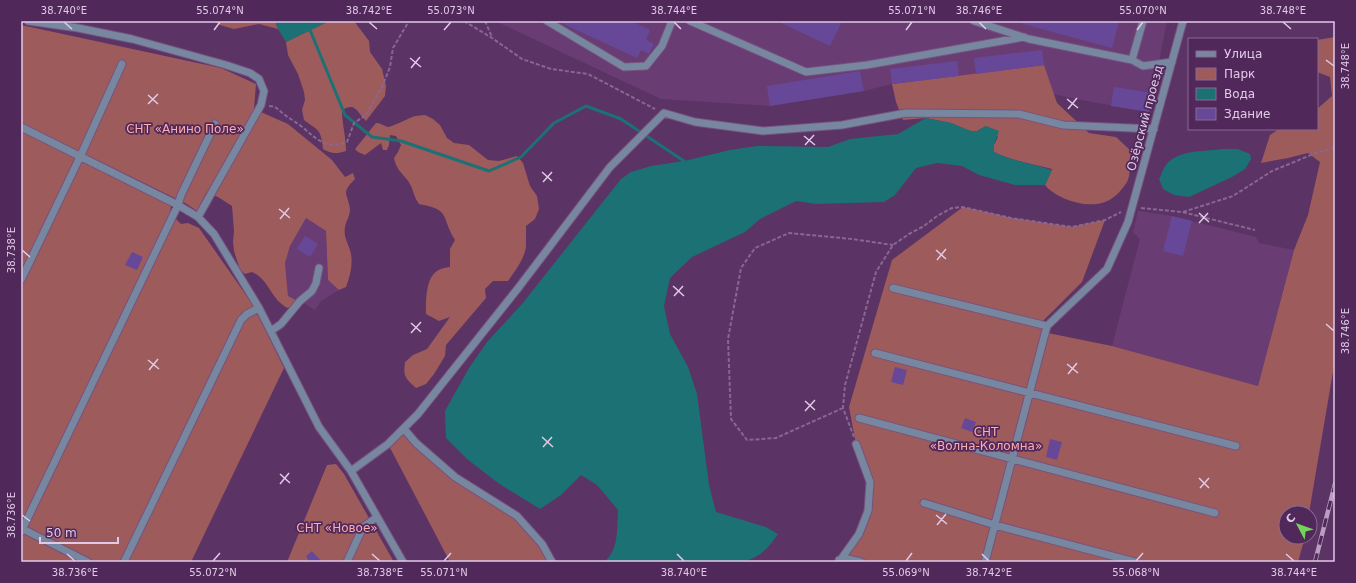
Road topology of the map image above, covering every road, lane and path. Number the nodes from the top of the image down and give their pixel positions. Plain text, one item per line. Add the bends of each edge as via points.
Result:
1 (28, 21) edge
2 (409, 21) edge
3 (464, 21) edge
4 (485, 21) edge
5 (547, 21) edge
6 (672, 21) edge
7 (690, 21) edge
8 (974, 21) edge
9 (1143, 21) edge
10 (1183, 21) edge
11 (1024, 37) junction
12 (492, 38) junction
13 (1132, 60) junction
14 (1172, 62) junction
15 (122, 64) dead end
16 (260, 105) junction
17 (664, 113) junction
18 (215, 124) dead end
19 (21, 128) edge
20 (1154, 129) junction
21 (1335, 147) edge
22 (80, 157) junction
23 (178, 205) junction
24 (1132, 207) junction
25 (1182, 212) junction
26 (198, 217) junction
27 (1254, 230) dead end
28 (893, 245) junction
29 (319, 268) dead end
30 (21, 280) edge
31 (893, 288) dead end
32 (259, 308) junction
33 (1047, 326) junction
34 (271, 331) junction
35 (875, 352) dead end
36 (1029, 393) junction
37 (843, 408) junction
38 (860, 418) dead end
39 (404, 429) junction
40 (856, 444) joint
41 (1236, 446) dead end
42 (1012, 458) junction
43 (351, 471) junction
44 (924, 503) dead end
45 (1214, 513) dead end
46 (377, 516) junction
47 (995, 525) junction
48 (22, 530) edge
49 (839, 561) edge
50 (88, 562) edge
51 (124, 562) edge
52 (347, 562) edge
53 (403, 562) edge
54 (552, 562) edge
55 (861, 562) edge
56 (985, 562) edge
57 (1135, 562) edge

1 - 16 street via 132,39 250,73 259,79 264,91
2 - 16 path via 393,48 390,67 382,87 366,115 354,123 347,142 338,146 320,142 275,106
3 - 12 path
4 - 12 path
5 - 6 street via 624,66 646,66 662,46
7 - 11 street via 806,72 867,65
8 - 11 street
9 - 13 street
10 - 14 street, Озёрский проезд
11 - 13 street
12 - 17 path via 522,59 551,70 588,74
13 - 14 street via 1143,66
14 - 20 street, Озёрский проезд
15 - 22 street
16 - 26 street
17 - 20 street via 695,122 763,131 842,126 906,113 1019,114 1063,124
17 - 39 street via 610,167 519,287
18 - 23 street
19 - 22 street
20 - 24 street, Озёрский проезд
21 - 25 path via 1272,171 1233,196
22 - 23 street
22 - 30 street
23 - 26 street
23 - 48 street
24 - 25 path
24 - 28 path via 1105,220 1072,228 963,207 952,208
24 - 33 street, Озёрский проезд via 1128,222 1106,269
25 - 27 path
26 - 32 street via 214,234
28 - 37 path via 876,272 845,385
28 - 37 path via 789,233 755,248 741,268 728,339 731,419 747,440 776,438
29 - 34 street via 312,291
31 - 33 street
32 - 34 street
32 - 51 street via 241,320
33 - 36 street
34 - 43 street via 319,427
35 - 36 street
36 - 41 street
36 - 42 street
37 - 40 path
38 - 42 street
39 - 43 street
39 - 54 street via 416,443 455,476 517,516 542,544
40 - 49 street via 870,482 868,511 859,534
42 - 45 street
42 - 47 street
43 - 46 street
44 - 47 street
46 - 52 street via 363,527
46 - 53 street
47 - 56 street
47 - 57 street
48 - 50 street
49 - 55 street via 848,559

